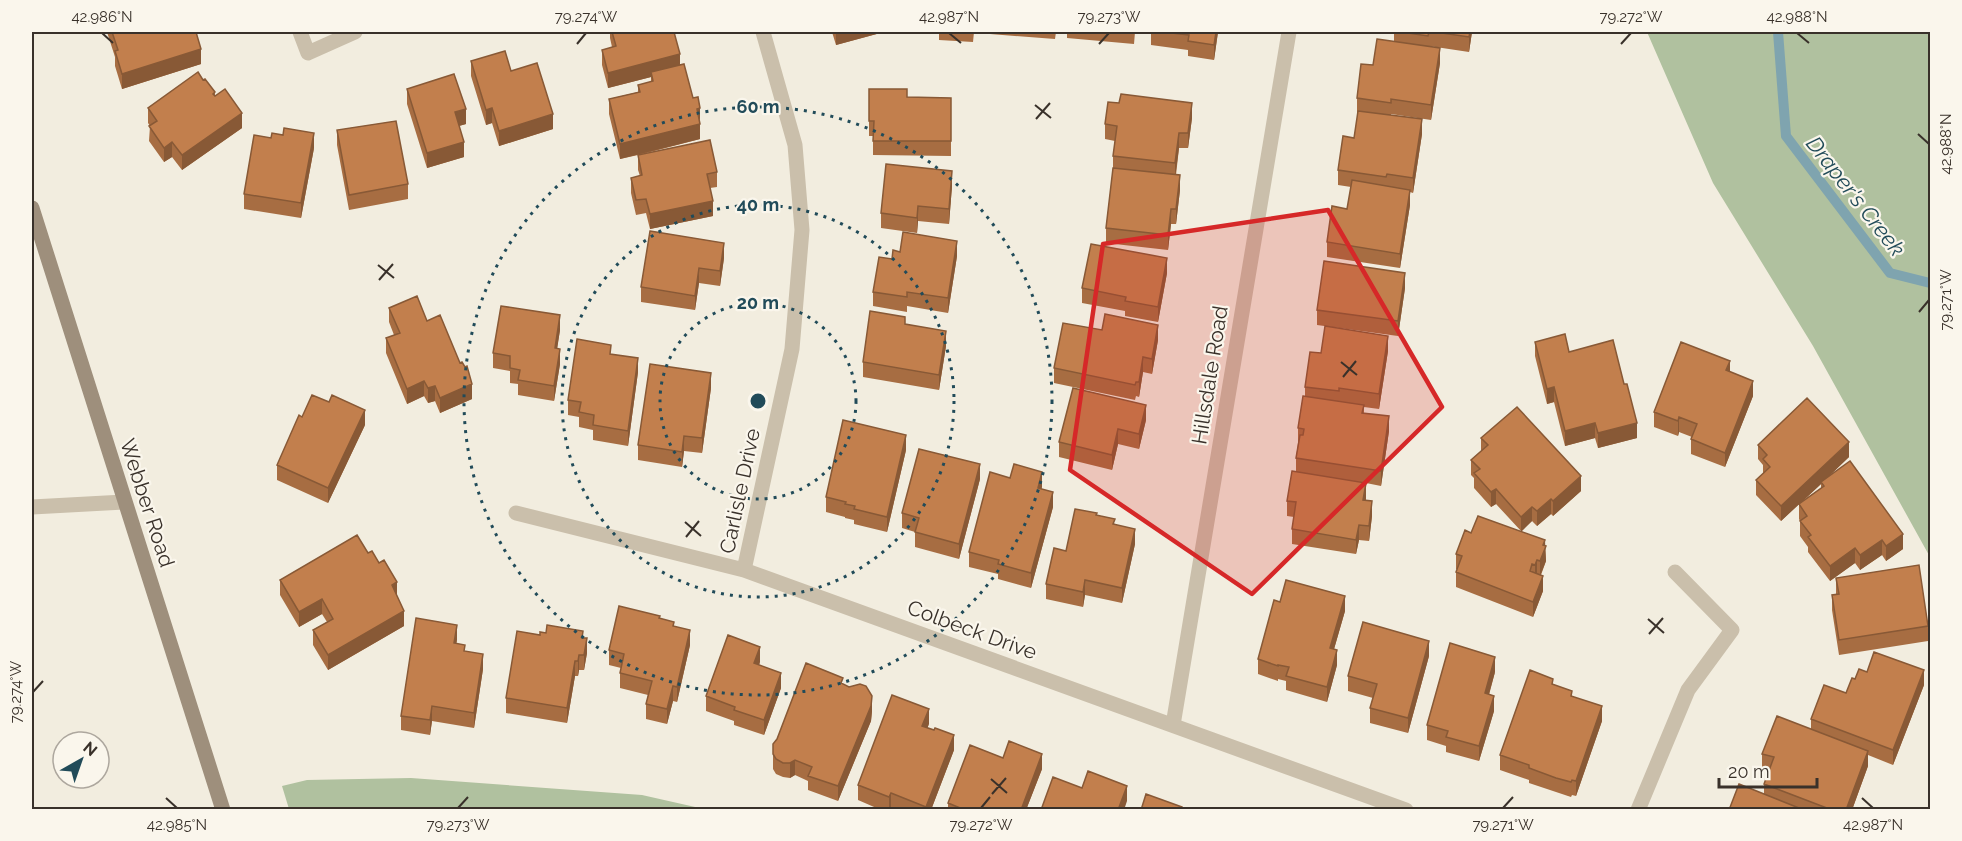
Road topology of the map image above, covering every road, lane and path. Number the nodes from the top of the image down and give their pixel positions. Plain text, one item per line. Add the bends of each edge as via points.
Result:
1 (300, 32) edge
2 (355, 32) edge
3 (763, 32) edge
4 (1289, 32) edge
5 (32, 208) edge
6 (124, 502) junction
7 (32, 507) edge
8 (516, 513) dead end
9 (744, 570) junction
10 (1675, 572) dead end
11 (1173, 725) junction
12 (223, 810) edge
13 (1406, 810) edge
14 (1638, 810) edge

1 - 2 street via 308,53
3 - 9 street, Carlisle Drive via 795,145 802,230 792,349
4 - 11 street, Hillsdale Road
5 - 6 main road, Webber Road
6 - 7 street
6 - 12 main road, Webber Road
8 - 9 street, Colbeck Drive
9 - 11 street, Colbeck Drive
10 - 14 street via 1732,630 1688,690
11 - 13 street, Colbeck Drive

